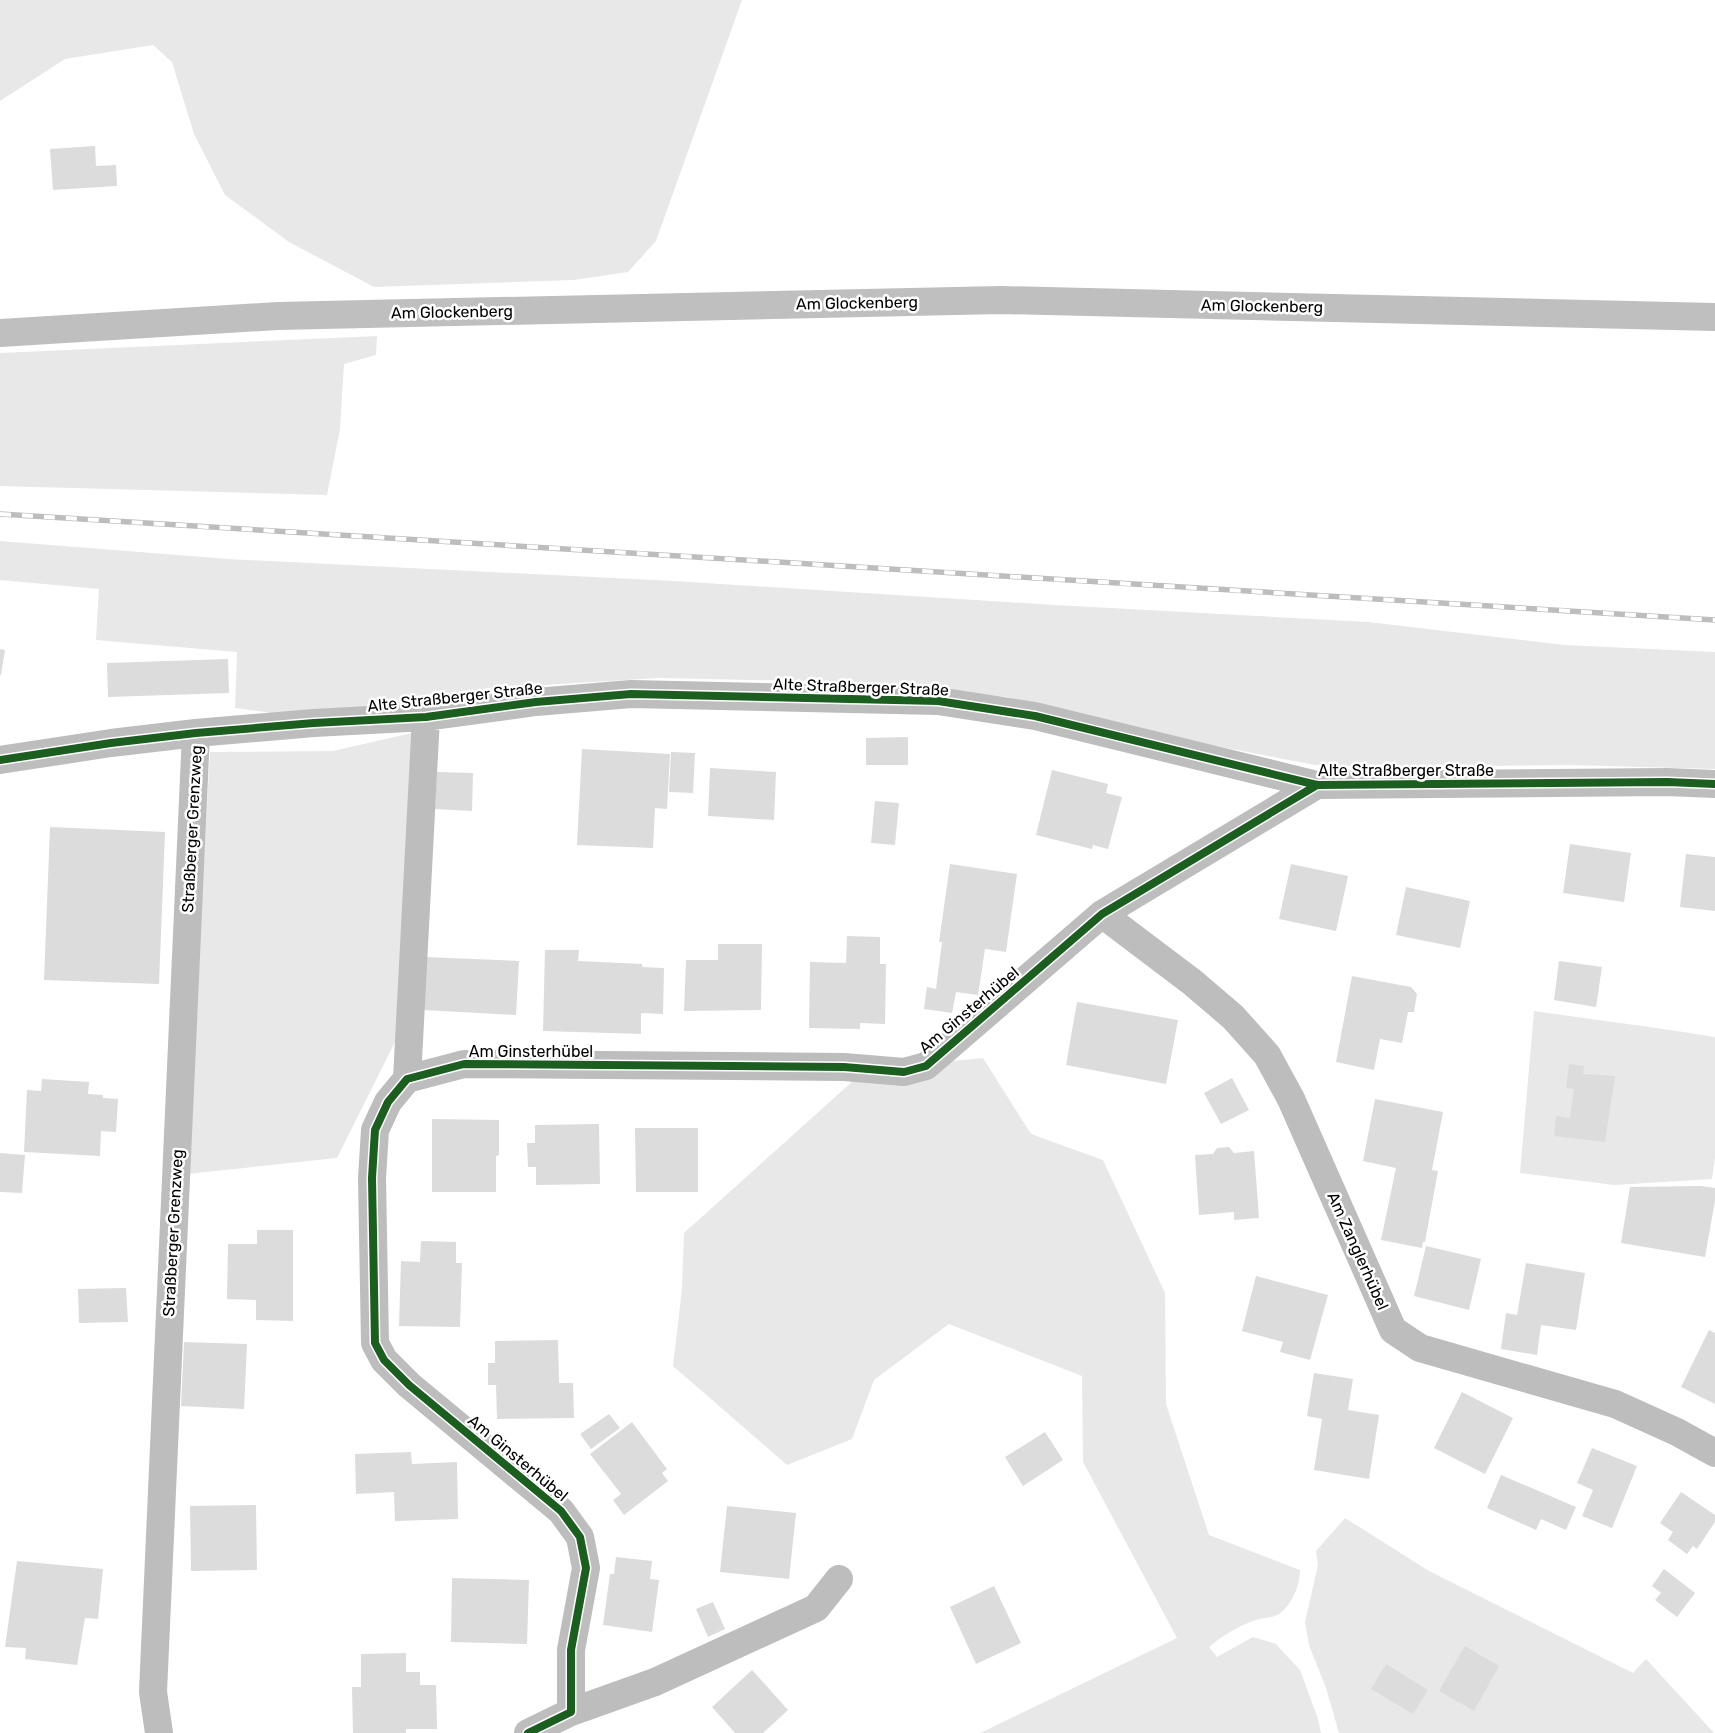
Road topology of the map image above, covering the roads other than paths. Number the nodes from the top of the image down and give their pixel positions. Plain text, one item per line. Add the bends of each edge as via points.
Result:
1 (1715, 317) edge
2 (0, 332) edge
3 (426, 717) junction
4 (196, 733) junction
5 (0, 760) edge
6 (1715, 784) edge
7 (1317, 785) junction
8 (1102, 914) junction
9 (407, 1080) junction
10 (1715, 1453) edge
11 (839, 1579) dead end
12 (572, 1712) junction
13 (159, 1733) edge
14 (528, 1733) edge

1 - 2 main road, Am Glockenberg via 1001,300 278,316
3 - 4 street, Alte Straßberger Straße
3 - 7 street, Alte Straßberger Straße via 536,702 632,694 938,702 1034,716
3 - 9 street
4 - 5 street, Alte Straßberger Straße
4 - 13 street, Straßberger Grenzweg via 153,1692
6 - 7 street, Alte Straßberger Straße
7 - 8 street, Am Ginsterhübel
8 - 9 street, Am Ginsterhübel via 926,1066 904,1072 844,1067 464,1064
8 - 10 street, Am Zanglerhübel via 1233,1017 1267,1055 1291,1099 1393,1330 1420,1348 1615,1404 1678,1432
9 - 12 street, Am Ginsterhübel via 388,1102 375,1130 372,1178 375,1343 384,1360 409,1385 561,1511 580,1538 586,1568 571,1650
11 - 12 street via 816,1608 655,1682
12 - 14 street

